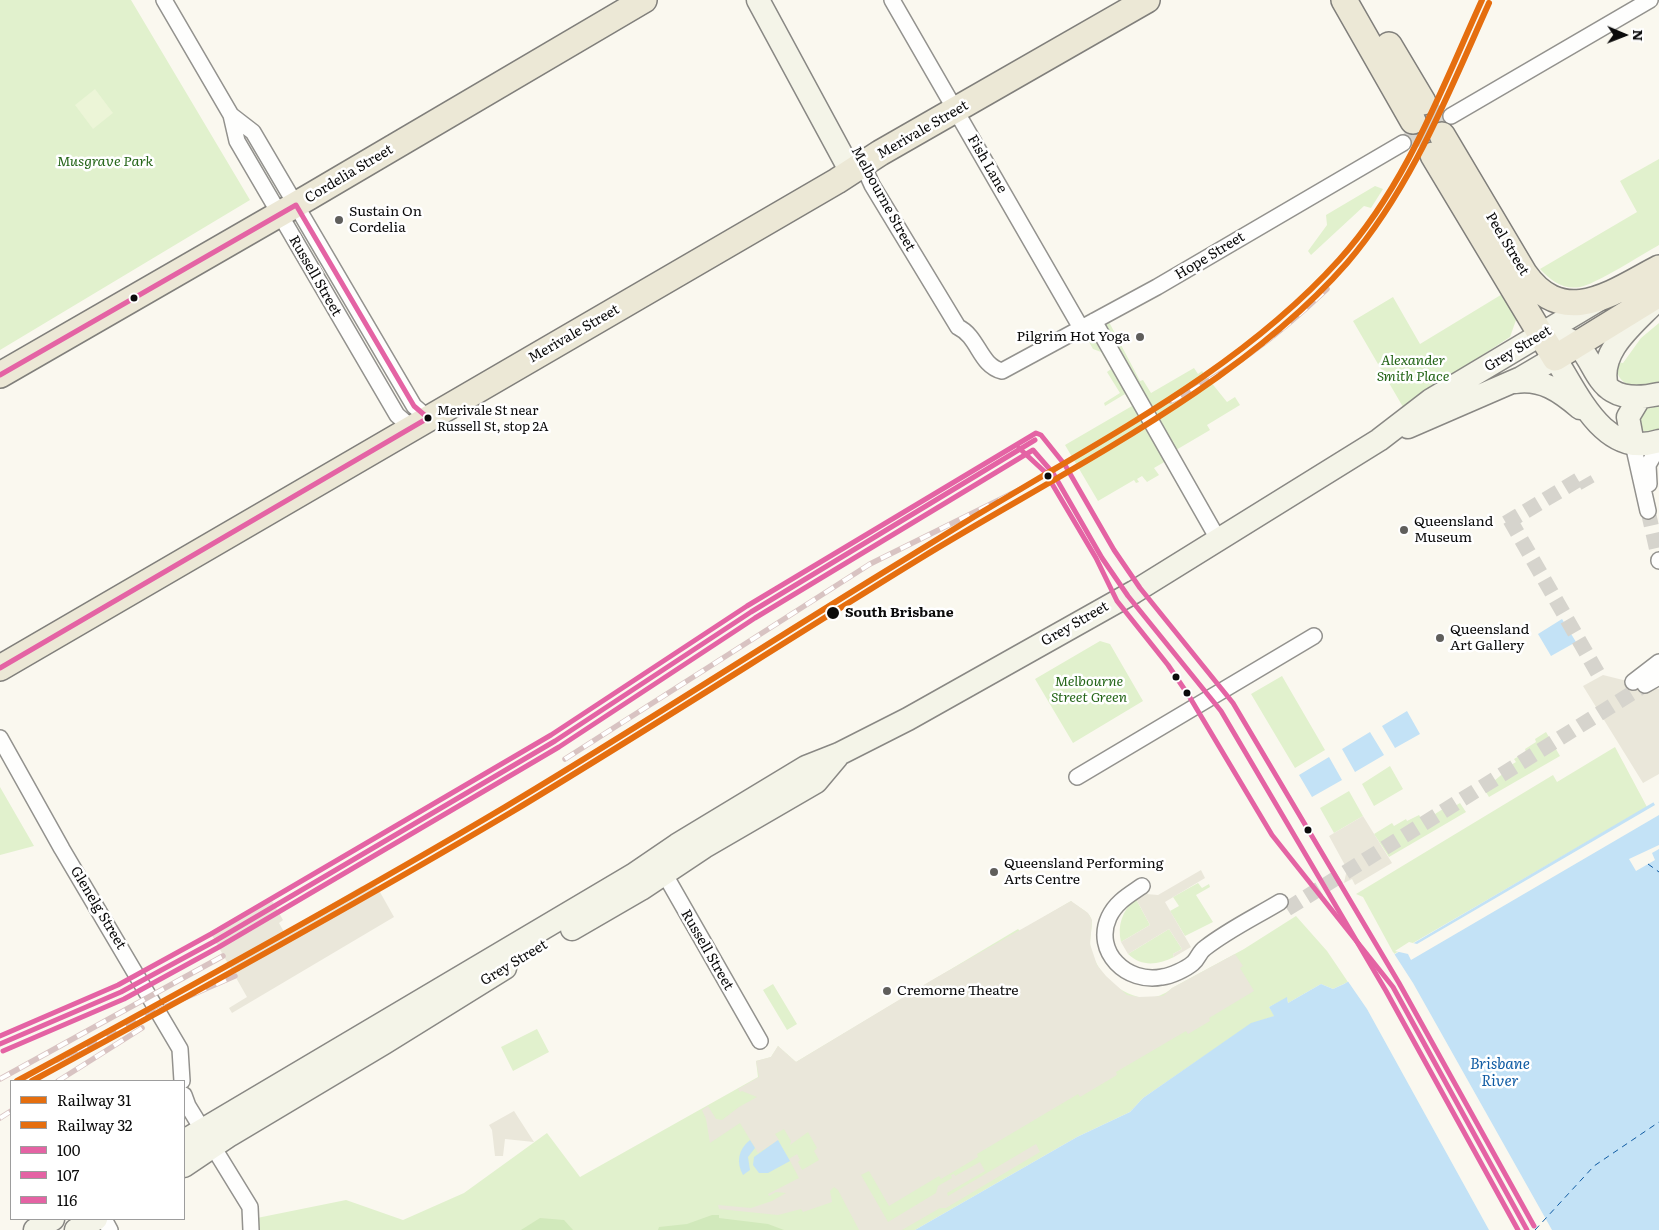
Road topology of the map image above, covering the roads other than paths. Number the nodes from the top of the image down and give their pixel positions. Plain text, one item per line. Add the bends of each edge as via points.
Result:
1 (164, 0) edge
2 (644, 0) edge
3 (758, 0) edge
4 (774, 0) edge
5 (892, 0) edge
6 (1147, 0) edge
7 (1344, 0) edge
8 (1363, 0) edge
9 (1650, 0) edge
10 (956, 111) junction
11 (1413, 122) junction
12 (1442, 135) junction
13 (857, 168) junction
14 (288, 209) junction
15 (1659, 268) edge
16 (1605, 296) junction
17 (1659, 296) edge
18 (1088, 325) junction
19 (1541, 335) junction
20 (1578, 344) junction
21 (1555, 358) junction
22 (1015, 366) joint
23 (0, 375) edge
24 (1510, 383) junction
25 (1607, 387) junction
26 (1649, 395) edge
27 (420, 423) junction
28 (1603, 428) junction
29 (1382, 438) junction
30 (1659, 441) edge
31 (1633, 444) junction
32 (1659, 446) edge
33 (1218, 539) junction
34 (1314, 636) dead end
35 (1659, 662) edge
36 (0, 668) edge
37 (1659, 677) edge
38 (0, 738) edge
39 (1077, 776) dead end
40 (660, 866) junction
41 (1142, 886) dead end
42 (1284, 905) tunnel mouth
43 (760, 1041) dead end
44 (182, 1080) edge
45 (185, 1098) edge
46 (200, 1139) edge
47 (185, 1164) edge
48 (51, 1220) edge
49 (94, 1220) edge
50 (251, 1225) edge
51 (34, 1230) edge
52 (76, 1230) edge

1 - 14 street, Russell Street via 231,116 253,132
2 - 14 main road, Cordelia Street
3 - 13 street, Melbourne Street
4 - 13 street, Melbourne Street
5 - 10 street, Fish Lane
6 - 10 main road, Merivale Street
7 - 11 main road
8 - 11 main road
9 - 12 street
10 - 13 main road, Merivale Street
10 - 18 street, Fish Lane
11 - 18 street, Hope Street via 1157,287
12 - 16 main road, Peel Street via 1524,273 1537,289 1568,304
12 - 19 main road, Peel Street
13 - 22 street, Melbourne Street via 876,192 958,327 968,332 986,361 997,370 1006,371
13 - 27 main road, Merivale Street
14 - 23 main road, Cordelia Street
14 - 27 street, Russell Street via 414,406
15 - 16 main road, Grey Street
16 - 19 street, Grey Street
17 - 20 main road, Grey Street
17 - 25 street via 1608,357 1605,368
18 - 22 street, Hope Street
18 - 33 street, Fish Lane via 1182,473
19 - 20 street via 1566,338
19 - 21 main road, Peel Street
19 - 29 street, Grey Street via 1432,400
20 - 21 main road, Grey Street
20 - 25 street
21 - 24 street, Grey Street
21 - 28 street
24 - 28 street via 1532,380 1553,387
24 - 29 street, Grey Street
25 - 26 street via 1624,395
26 - 31 street via 1628,417
27 - 36 main road, Merivale Street
28 - 31 street via 1619,440
29 - 33 street, Grey Street
30 - 31 street
31 - 32 street via 1651,510 1648,465
33 - 40 street, Grey Street via 1134,592 940,702 839,754 806,767
34 - 39 street
35 - 37 street via 1639,684
38 - 44 street, Glenelg Street via 180,1049
40 - 43 street, Russell Street
40 - 46 street, Grey Street via 633,875
41 - 42 street via 1122,900 1108,920 1105,939 1113,960 1135,976 1166,977 1194,962 1205,947 1247,928
45 - 46 street
46 - 47 street, Grey Street
46 - 50 street via 242,1193 250,1208
48 - 51 street
49 - 52 street

